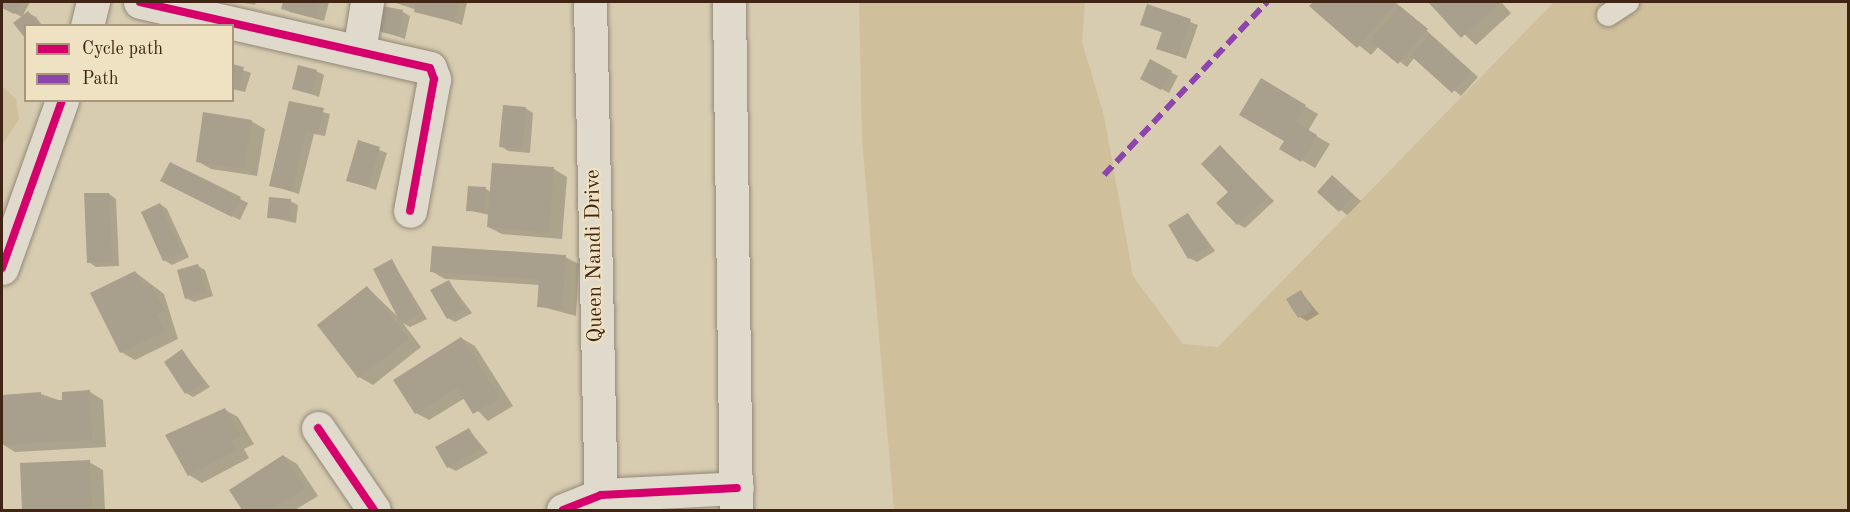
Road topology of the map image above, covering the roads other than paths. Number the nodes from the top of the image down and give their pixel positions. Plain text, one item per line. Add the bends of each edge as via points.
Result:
1 (93, 2) edge
2 (140, 2) edge
3 (368, 2) edge
4 (590, 2) edge
5 (729, 2) edge
6 (1628, 2) edge
7 (1608, 15) dead end
8 (88, 24) edge
9 (359, 51) junction
10 (61, 102) edge
11 (410, 211) dead end
12 (2, 268) edge
13 (318, 428) dead end
14 (736, 499) edge
15 (601, 503) edge
16 (374, 510) edge
17 (563, 510) edge

1 - 8 street
2 - 9 street
3 - 9 street
4 - 15 street, Queen Nandi Drive
5 - 14 street
6 - 7 lane
9 - 11 street via 427,66 434,74
10 - 12 street
13 - 16 street
14 - 15 street
15 - 17 street

